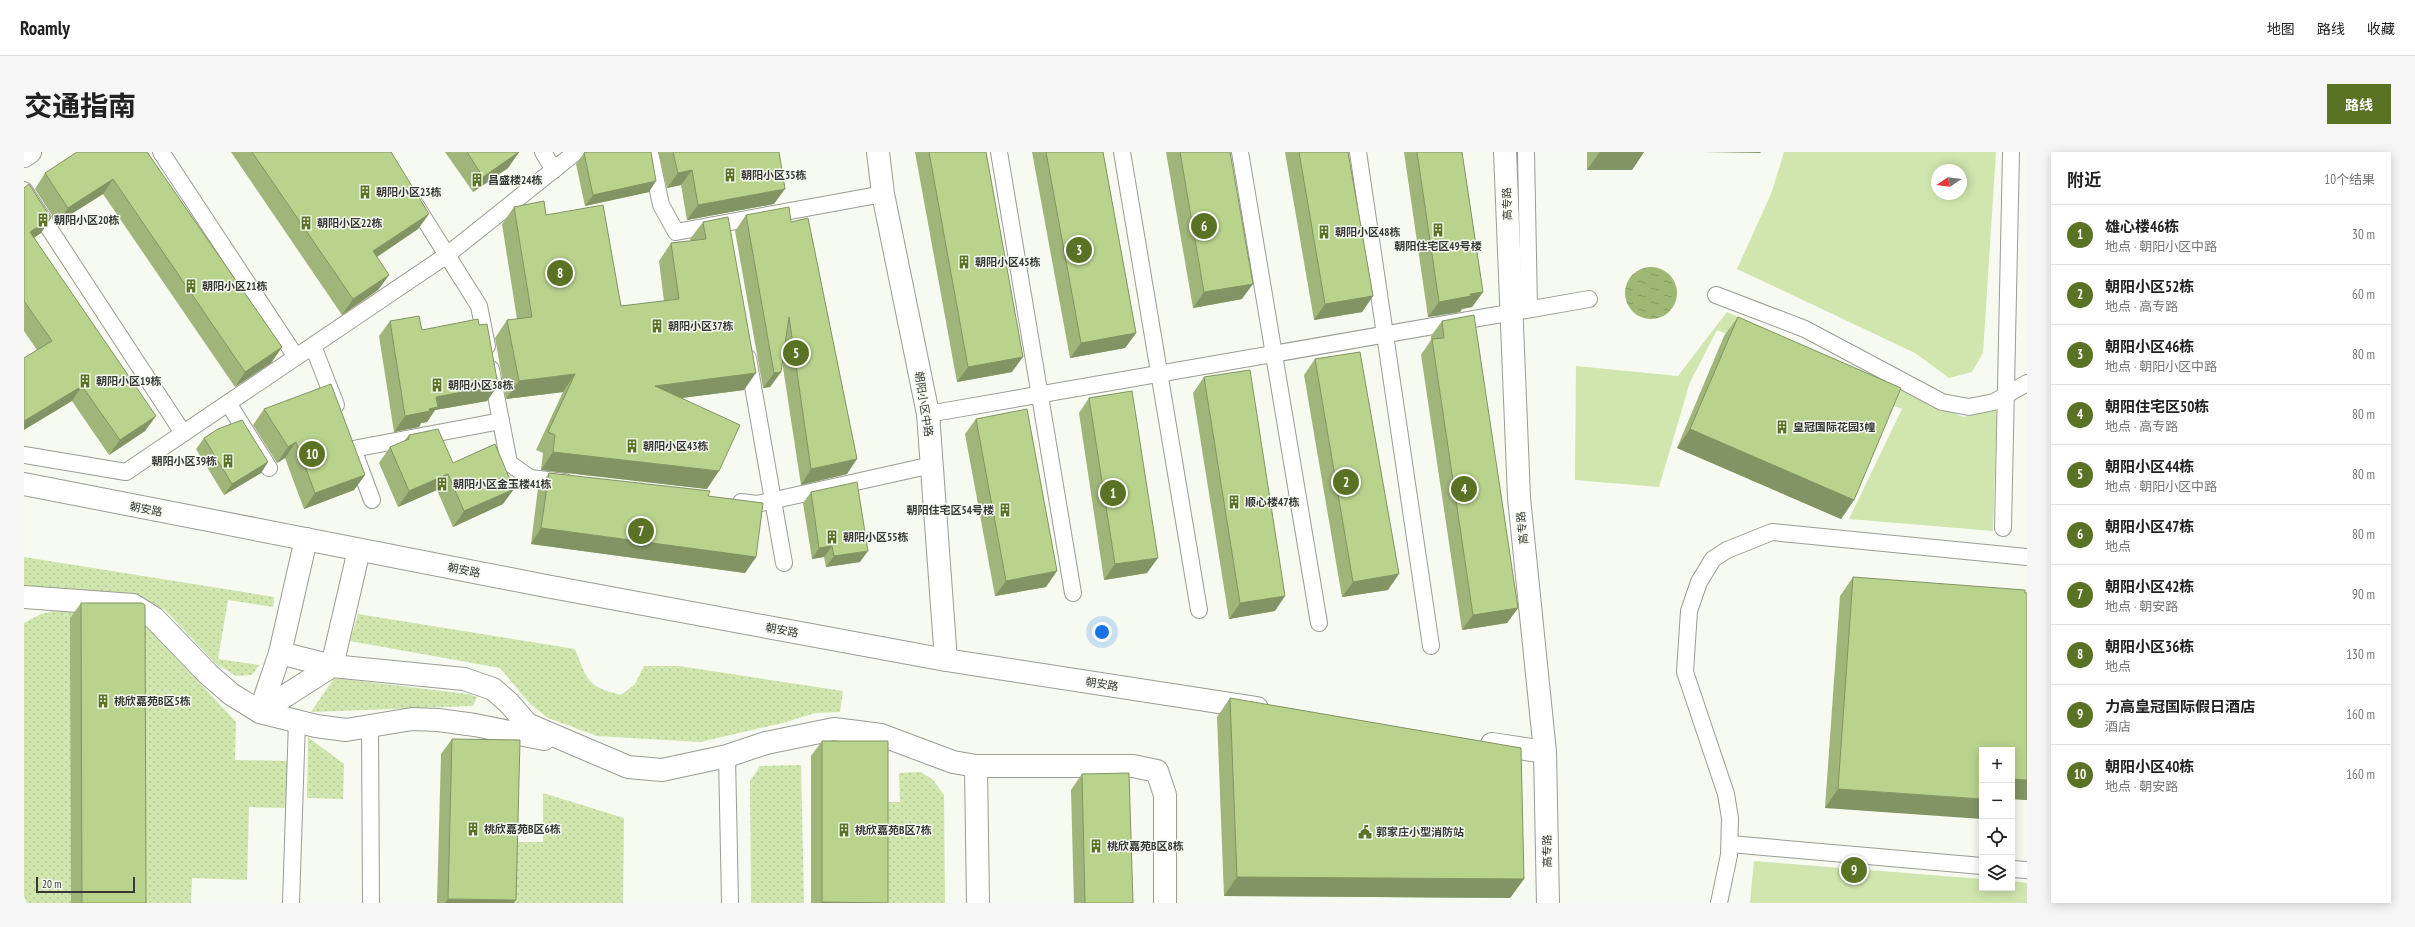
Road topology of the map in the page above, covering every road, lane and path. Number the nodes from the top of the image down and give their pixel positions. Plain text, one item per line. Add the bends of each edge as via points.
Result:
1 (30, 152) edge
2 (161, 152) edge
3 (543, 152) edge
4 (576, 152) edge
5 (650, 152) edge
6 (878, 152) edge
7 (999, 152) edge
8 (1122, 152) edge
9 (1240, 152) edge
10 (1358, 152) edge
11 (1505, 152) edge
12 (1526, 152) edge
13 (2011, 152) edge
14 (24, 156) edge
15 (554, 170) junction
16 (24, 190) edge
17 (407, 191) edge
18 (883, 194) junction
19 (447, 255) junction
20 (1716, 295) dead end
21 (1588, 299) dead end
22 (1520, 309) junction
23 (1384, 333) junction
24 (745, 341) edge
25 (313, 346) junction
26 (1274, 352) junction
27 (296, 357) junction
28 (1159, 373) junction
29 (2027, 383) edge
30 (1040, 394) junction
31 (2005, 396) junction
32 (228, 403) junction
33 (928, 414) junction
34 (501, 421) junction
35 (183, 433) junction
36 (353, 450) junction
37 (24, 455) edge
38 (932, 465) junction
39 (269, 468) edge
40 (24, 484) edge
41 (577, 484) edge
42 (372, 500) dead end
43 (773, 500) junction
44 (726, 501) edge
45 (2003, 528) dead end
46 (306, 539) junction
47 (359, 550) junction
48 (2027, 557) edge
49 (784, 563) dead end
50 (1073, 593) dead end
51 (24, 597) edge
52 (1199, 610) dead end
53 (1319, 623) dead end
54 (1431, 646) dead end
55 (280, 653) junction
56 (946, 660) junction
57 (332, 666) junction
58 (1277, 711) edge
59 (260, 712) junction
60 (297, 721) junction
61 (370, 726) junction
62 (1474, 741) edge
63 (578, 746) junction
64 (1545, 752) junction
65 (727, 756) junction
66 (976, 766) junction
67 (1730, 844) junction
68 (1979, 866) edge
69 (2015, 869) edge
70 (2027, 870) edge
71 (291, 903) edge
72 (371, 903) edge
73 (730, 903) edge
74 (978, 903) edge
75 (1165, 903) edge
76 (1548, 903) edge
77 (1719, 903) edge

1 - 14 street
2 - 27 lane
3 - 15 lane
4 - 15 lane
5 - 18 lane via 660,206 676,232 725,232
6 - 18 street, 朝阳小区中路
7 - 30 lane
8 - 28 lane
9 - 26 lane
10 - 23 lane
11 - 22 street, 高专路
12 - 22 lane
13 - 31 lane
15 - 19 lane
16 - 35 lane
17 - 19 lane
18 - 33 street, 朝阳小区中路
19 - 25 lane
19 - 34 lane via 479,306
20 - 31 lane via 1805,329 1942,402 1969,407 1994,402
21 - 22 lane
22 - 23 lane
22 - 64 street, 高专路 via 1519,498
23 - 26 lane
23 - 54 lane
24 - 43 lane
25 - 27 lane
25 - 36 lane
26 - 28 lane
26 - 53 lane
27 - 32 lane
28 - 30 lane
28 - 52 lane
29 - 31 lane
30 - 33 lane
30 - 50 lane
31 - 45 lane
32 - 35 lane
32 - 39 lane
33 - 38 street, 朝阳小区中路
34 - 36 lane
34 - 41 lane via 509,463 530,478
35 - 37 lane via 126,472
36 - 42 lane
38 - 43 lane
38 - 56 street, 朝阳小区中路
40 - 46 street, 朝安路
43 - 44 lane via 757,504
43 - 49 lane
46 - 47 street, 朝安路
46 - 55 street
47 - 56 street, 朝安路
47 - 57 street
48 - 67 lane via 1772,532 1714,558 1699,582 1689,611 1685,672 1726,794 1730,818
51 - 59 street via 133,605 154,618 231,694
55 - 57 street
55 - 59 street
56 - 58 street, 朝安路
57 - 59 street
57 - 63 street via 464,679 493,689 527,724
59 - 60 street
60 - 61 street via 346,730
60 - 71 lane
61 - 63 street via 412,719 438,720
61 - 72 lane
62 - 64 street
63 - 65 street via 628,767 662,770
64 - 76 street, 高专路
65 - 66 street via 766,743 834,729 881,735 953,762
65 - 73 lane
66 - 74 street
66 - 75 street via 1133,766 1157,771 1165,795
67 - 68 lane
67 - 77 lane
69 - 70 lane

